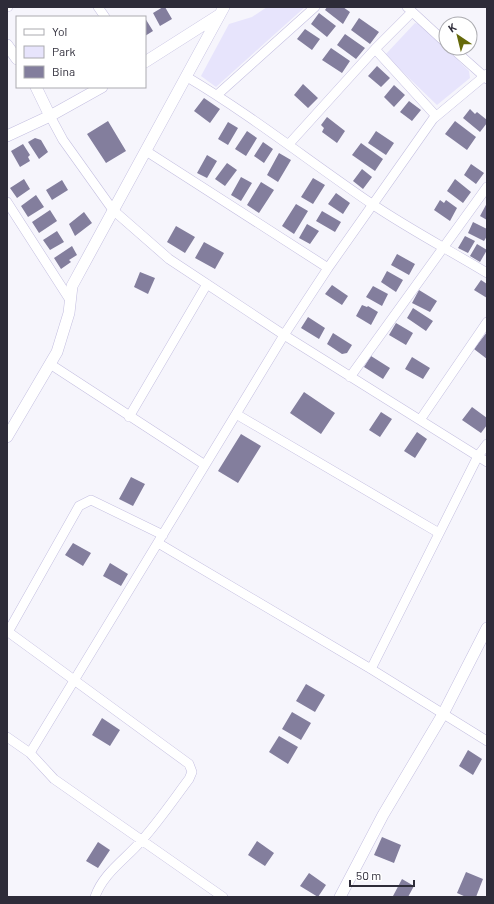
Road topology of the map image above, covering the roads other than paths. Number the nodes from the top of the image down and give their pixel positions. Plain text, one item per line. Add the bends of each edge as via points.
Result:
1 (98, 7) edge
2 (231, 7) edge
3 (316, 7) edge
4 (410, 9) edge
5 (219, 10) edge
6 (104, 16) edge
7 (438, 35) edge
8 (7, 45) edge
9 (375, 49) junction
10 (461, 56) edge
11 (16, 57) edge
12 (146, 61) edge
13 (187, 77) junction
14 (486, 77) edge
15 (36, 88) edge
16 (100, 88) edge
17 (217, 95) junction
18 (50, 116) junction
19 (436, 116) junction
20 (7, 136) edge
21 (289, 144) junction
22 (146, 151) junction
23 (487, 187) edge
24 (7, 202) edge
25 (373, 205) junction
26 (113, 210) junction
27 (444, 248) junction
28 (328, 268) junction
29 (487, 273) edge
30 (207, 284) junction
31 (70, 300) junction
32 (487, 322) edge
33 (284, 335) junction
34 (50, 364) junction
35 (350, 377) junction
36 (236, 414) junction
37 (129, 417) junction
38 (420, 420) junction
39 (7, 437) edge
40 (487, 444) edge
41 (478, 456) junction
42 (487, 462) edge
43 (205, 465) junction
44 (439, 533) junction
45 (160, 539) junction
46 (487, 628) edge
47 (7, 632) edge
48 (371, 669) junction
49 (75, 680) junction
50 (443, 714) junction
51 (7, 736) edge
52 (487, 742) edge
53 (30, 753) junction
54 (142, 841) junction
55 (95, 897) edge
56 (223, 897) edge
57 (340, 897) edge

1 - 6 street
2 - 5 street
3 - 17 street
4 - 7 street
4 - 9 street
5 - 12 street
5 - 13 street
8 - 11 street
9 - 19 street
9 - 21 street
10 - 14 street
13 - 17 street
13 - 22 street
14 - 19 street
15 - 18 street
16 - 18 street
17 - 21 street
18 - 20 street
18 - 26 street via 63,140
19 - 25 street
21 - 25 street
22 - 26 street
22 - 28 street
23 - 27 street
24 - 31 street
25 - 27 street
25 - 28 street
26 - 30 street via 169,259
26 - 31 street via 72,286
27 - 29 street
27 - 35 street
28 - 33 street
30 - 33 street
30 - 37 street
31 - 34 street via 69,313 57,352
32 - 38 street
33 - 35 street
33 - 36 street
34 - 37 street
34 - 39 street
35 - 38 street
36 - 43 street
36 - 44 street
37 - 43 street
38 - 41 street
40 - 41 street
41 - 42 street
41 - 44 street
43 - 45 street
44 - 48 street
45 - 47 street via 90,500 84,502 79,506
45 - 48 street
45 - 49 street
46 - 50 street
47 - 49 street
48 - 50 street
49 - 53 street
49 - 54 street via 189,764 192,772 189,779
50 - 52 street
50 - 57 street via 383,815
51 - 53 street
53 - 54 street via 54,779
54 - 55 street via 114,868 100,885
54 - 56 street

